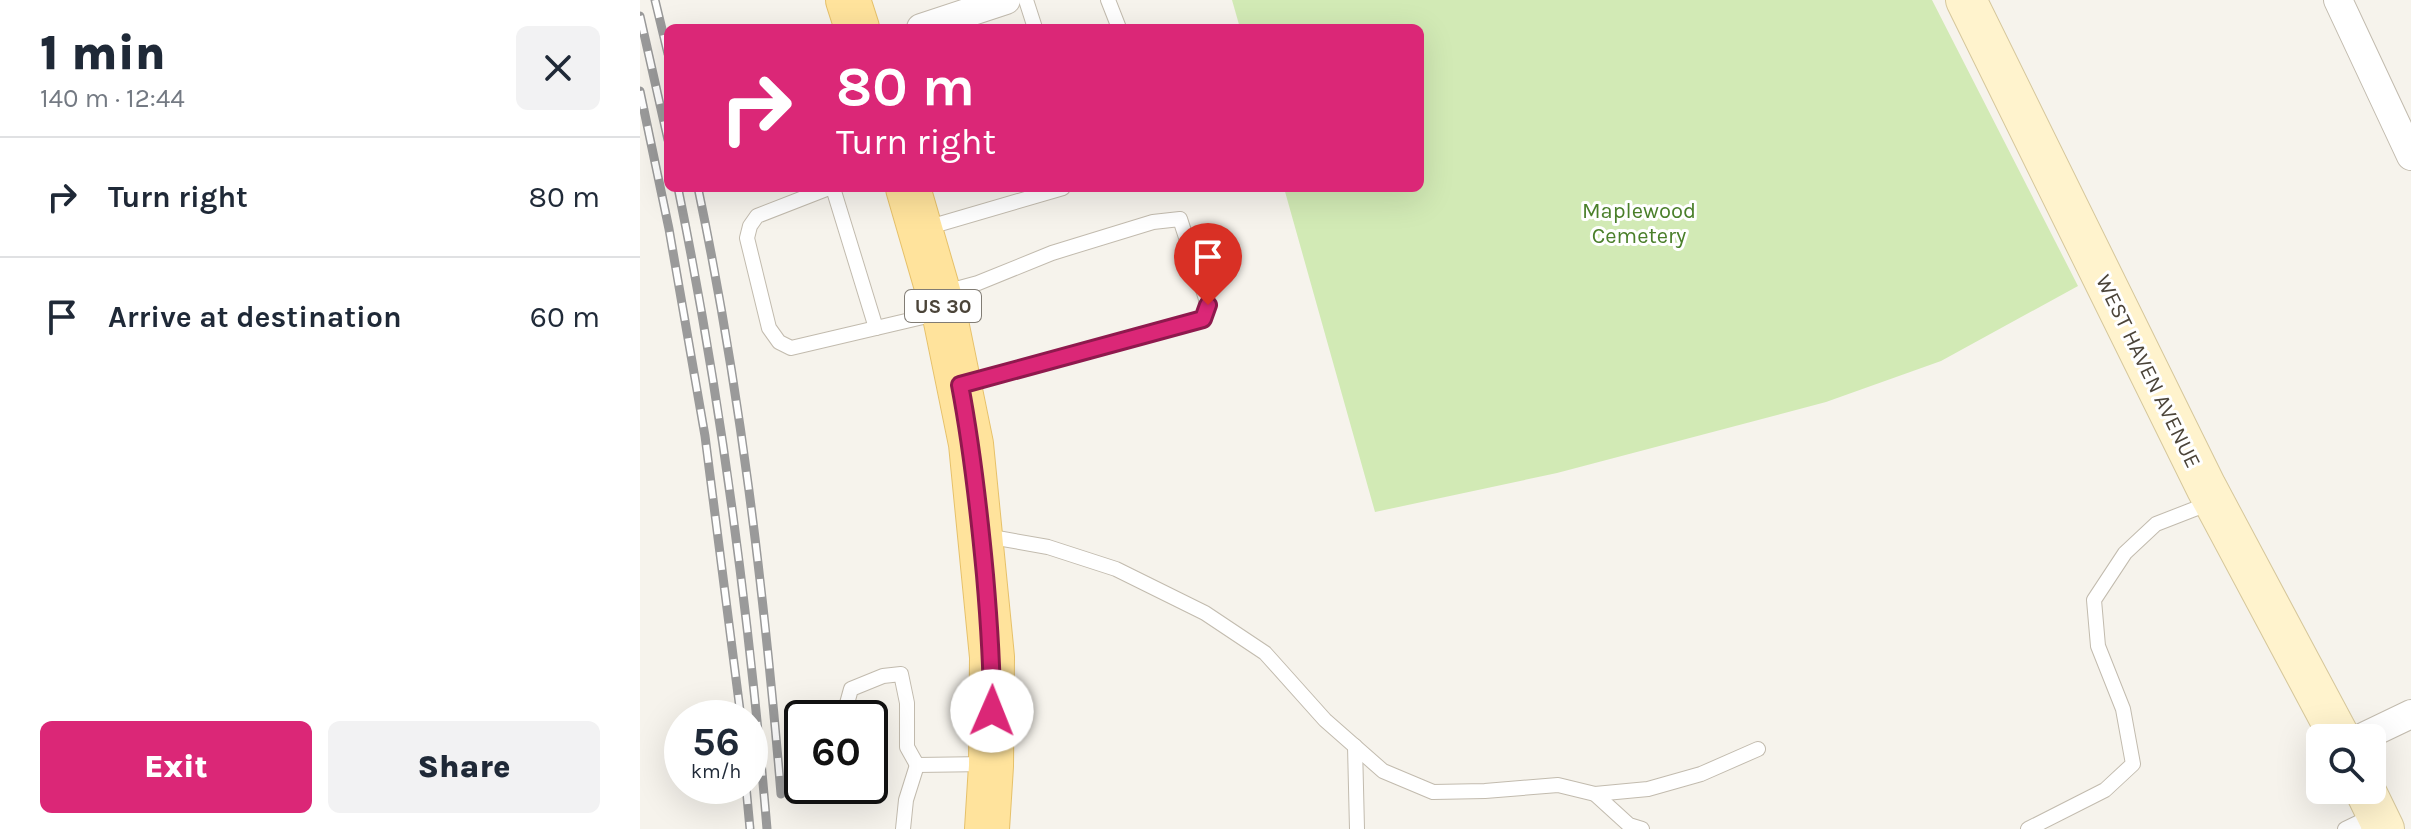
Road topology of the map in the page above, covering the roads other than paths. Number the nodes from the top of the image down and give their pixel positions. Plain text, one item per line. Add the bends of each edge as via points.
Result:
1 (848, 0) edge
2 (1006, 0) edge
3 (1026, 0) edge
4 (1108, 0) edge
5 (1966, 0) edge
6 (2338, 0) edge
7 (856, 24) edge
8 (933, 24) edge
9 (1034, 24) edge
10 (1117, 24) edge
11 (2411, 156) edge
12 (820, 192) edge
13 (832, 192) edge
14 (909, 192) edge
15 (1049, 192) edge
16 (921, 229) junction
17 (942, 303) junction
18 (876, 328) junction
19 (960, 385) junction
20 (2214, 502) junction
21 (981, 536) junction
22 (848, 700) edge
23 (2411, 714) edge
24 (2333, 724) edge
25 (2386, 726) edge
26 (1355, 746) junction
27 (1758, 749) dead end
28 (991, 764) junction
29 (917, 765) junction
30 (1595, 794) junction
31 (903, 829) edge
32 (987, 829) edge
33 (1357, 829) edge
34 (1642, 829) edge
35 (2028, 829) edge

1 - 7 main road
2 - 8 street
3 - 9 lane
4 - 10 lane
5 - 20 street, WEST HAVEN AVENUE
6 - 11 street
12 - 18 lane via 757,216 750,226 747,238 769,328 791,348
13 - 18 lane
14 - 16 main road, US 30
15 - 16 lane
16 - 17 main road, US 30
17 - 18 lane
17 - 19 main road, US 30
17 - 19 lane via 1052,253 1153,222 1180,219 1208,305 1203,319
19 - 21 main road, US 30
20 - 24 street, WEST HAVEN AVENUE
20 - 35 lane via 2156,524 2125,553 2094,600 2098,646 2123,709 2133,764 2105,790
21 - 26 lane via 1048,547 1116,569 1205,613 1265,653
21 - 28 main road, US 30 via 992,657
22 - 29 lane via 851,689 901,674 907,747
23 - 25 street
26 - 30 lane via 1383,771 1433,792 1558,785
26 - 33 lane
27 - 30 lane via 1701,774 1648,789
28 - 29 lane
28 - 32 main road, US 30
29 - 31 lane
30 - 34 lane via 1629,825

